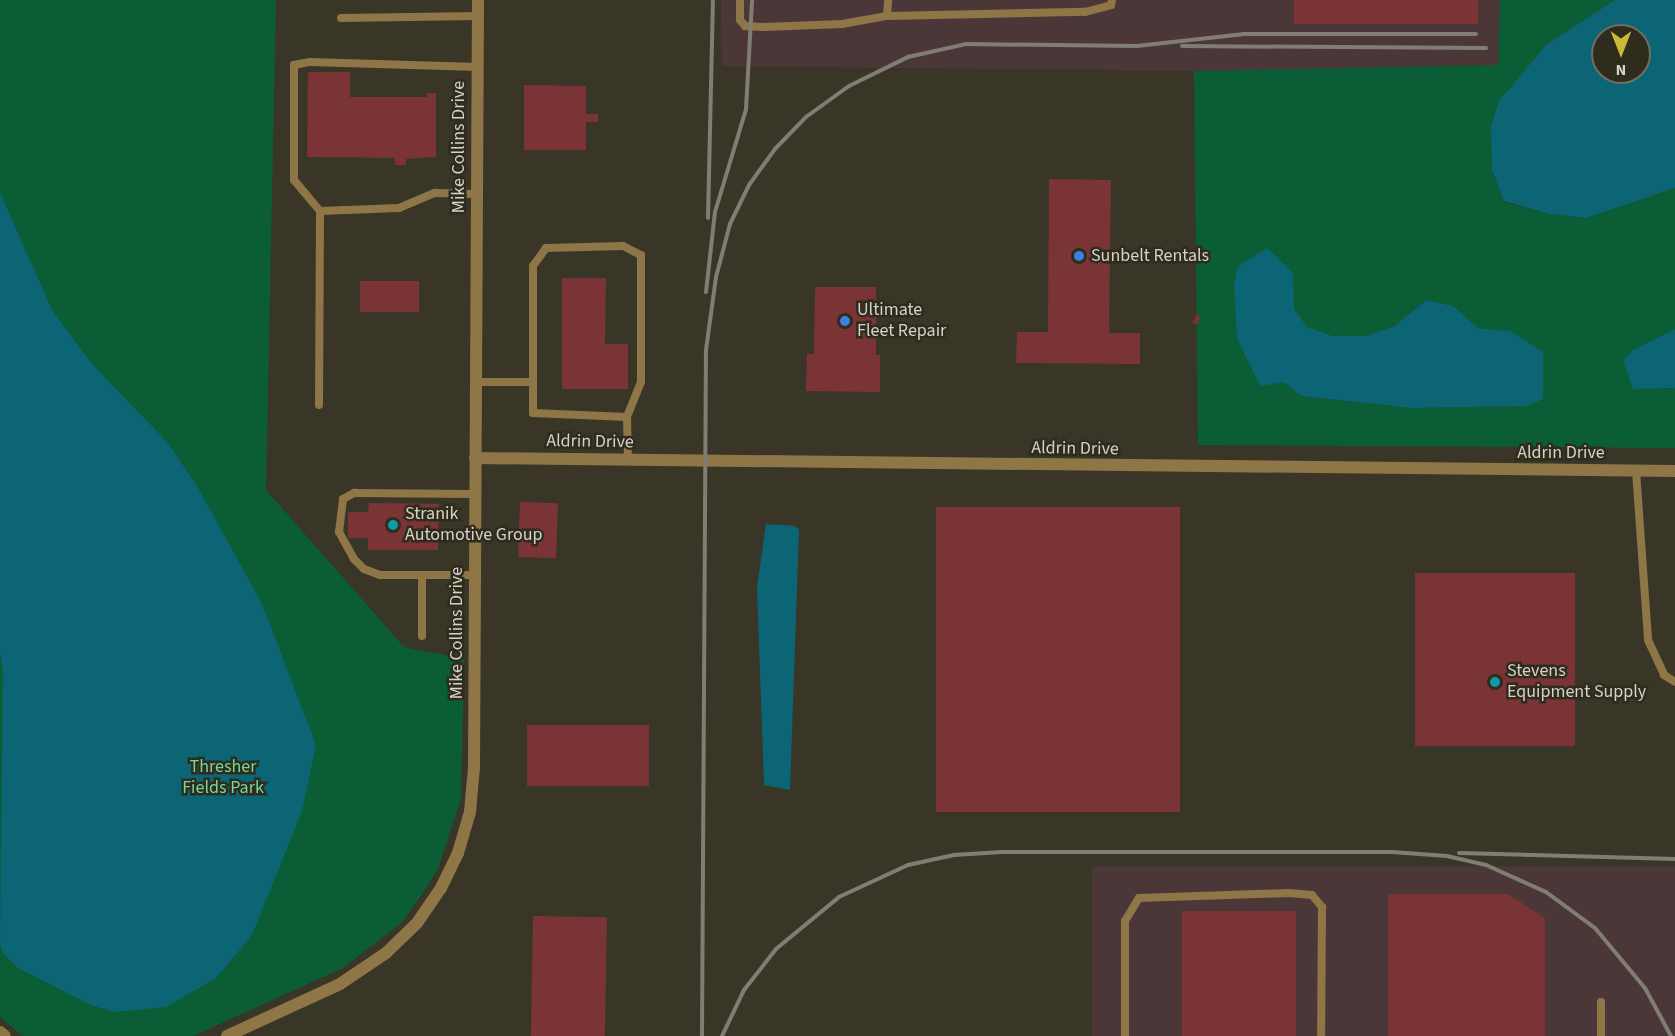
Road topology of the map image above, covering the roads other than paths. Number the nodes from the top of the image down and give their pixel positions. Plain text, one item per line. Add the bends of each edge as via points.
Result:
1 (478, 0) edge
2 (740, 0) edge
3 (888, 0) edge
4 (1112, 0) edge
5 (478, 16) junction
6 (887, 16) junction
7 (341, 18) dead end
8 (478, 67) junction
9 (477, 194) junction
10 (320, 211) junction
11 (476, 382) junction
12 (533, 382) junction
13 (319, 405) dead end
14 (627, 417) junction
15 (476, 458) junction
16 (628, 461) junction
17 (1636, 471) junction
18 (1675, 471) edge
19 (475, 494) junction
20 (422, 575) junction
21 (475, 575) junction
22 (422, 636) dead end
23 (1675, 682) edge
24 (1601, 1002) dead end
25 (0, 1032) edge
26 (5, 1036) edge
27 (227, 1036) edge
28 (1125, 1036) edge
29 (1321, 1036) edge
30 (1601, 1036) edge

1 - 5 street, Mike Collins Drive
2 - 6 lane via 745,26 842,24
3 - 6 lane
4 - 6 lane via 1111,5 1085,12
5 - 7 lane
5 - 8 street, Mike Collins Drive
8 - 9 street, Mike Collins Drive
8 - 10 lane via 310,62 294,65 294,180
9 - 10 lane via 435,193 399,208
9 - 11 street, Mike Collins Drive
10 - 13 lane
11 - 12 lane
11 - 15 street, Mike Collins Drive
12 - 14 lane via 536,415
12 - 14 lane via 533,266 538,257 546,248 633,248 641,255 641,382
14 - 16 lane
15 - 16 street, Aldrin Drive
15 - 19 street, Mike Collins Drive
16 - 17 street, Aldrin Drive
17 - 18 street, Aldrin Drive
17 - 23 lane via 1648,640 1664,675
19 - 20 lane via 354,493 343,499 339,532 364,569 380,575
19 - 21 street, Mike Collins Drive
20 - 21 lane
20 - 22 lane
21 - 27 street, Mike Collins Drive via 474,767 470,812 458,853 441,888 417,923 386,953 340,984
24 - 30 lane
25 - 26 street
28 - 29 lane via 1125,921 1139,898 1289,893 1312,895 1322,907

